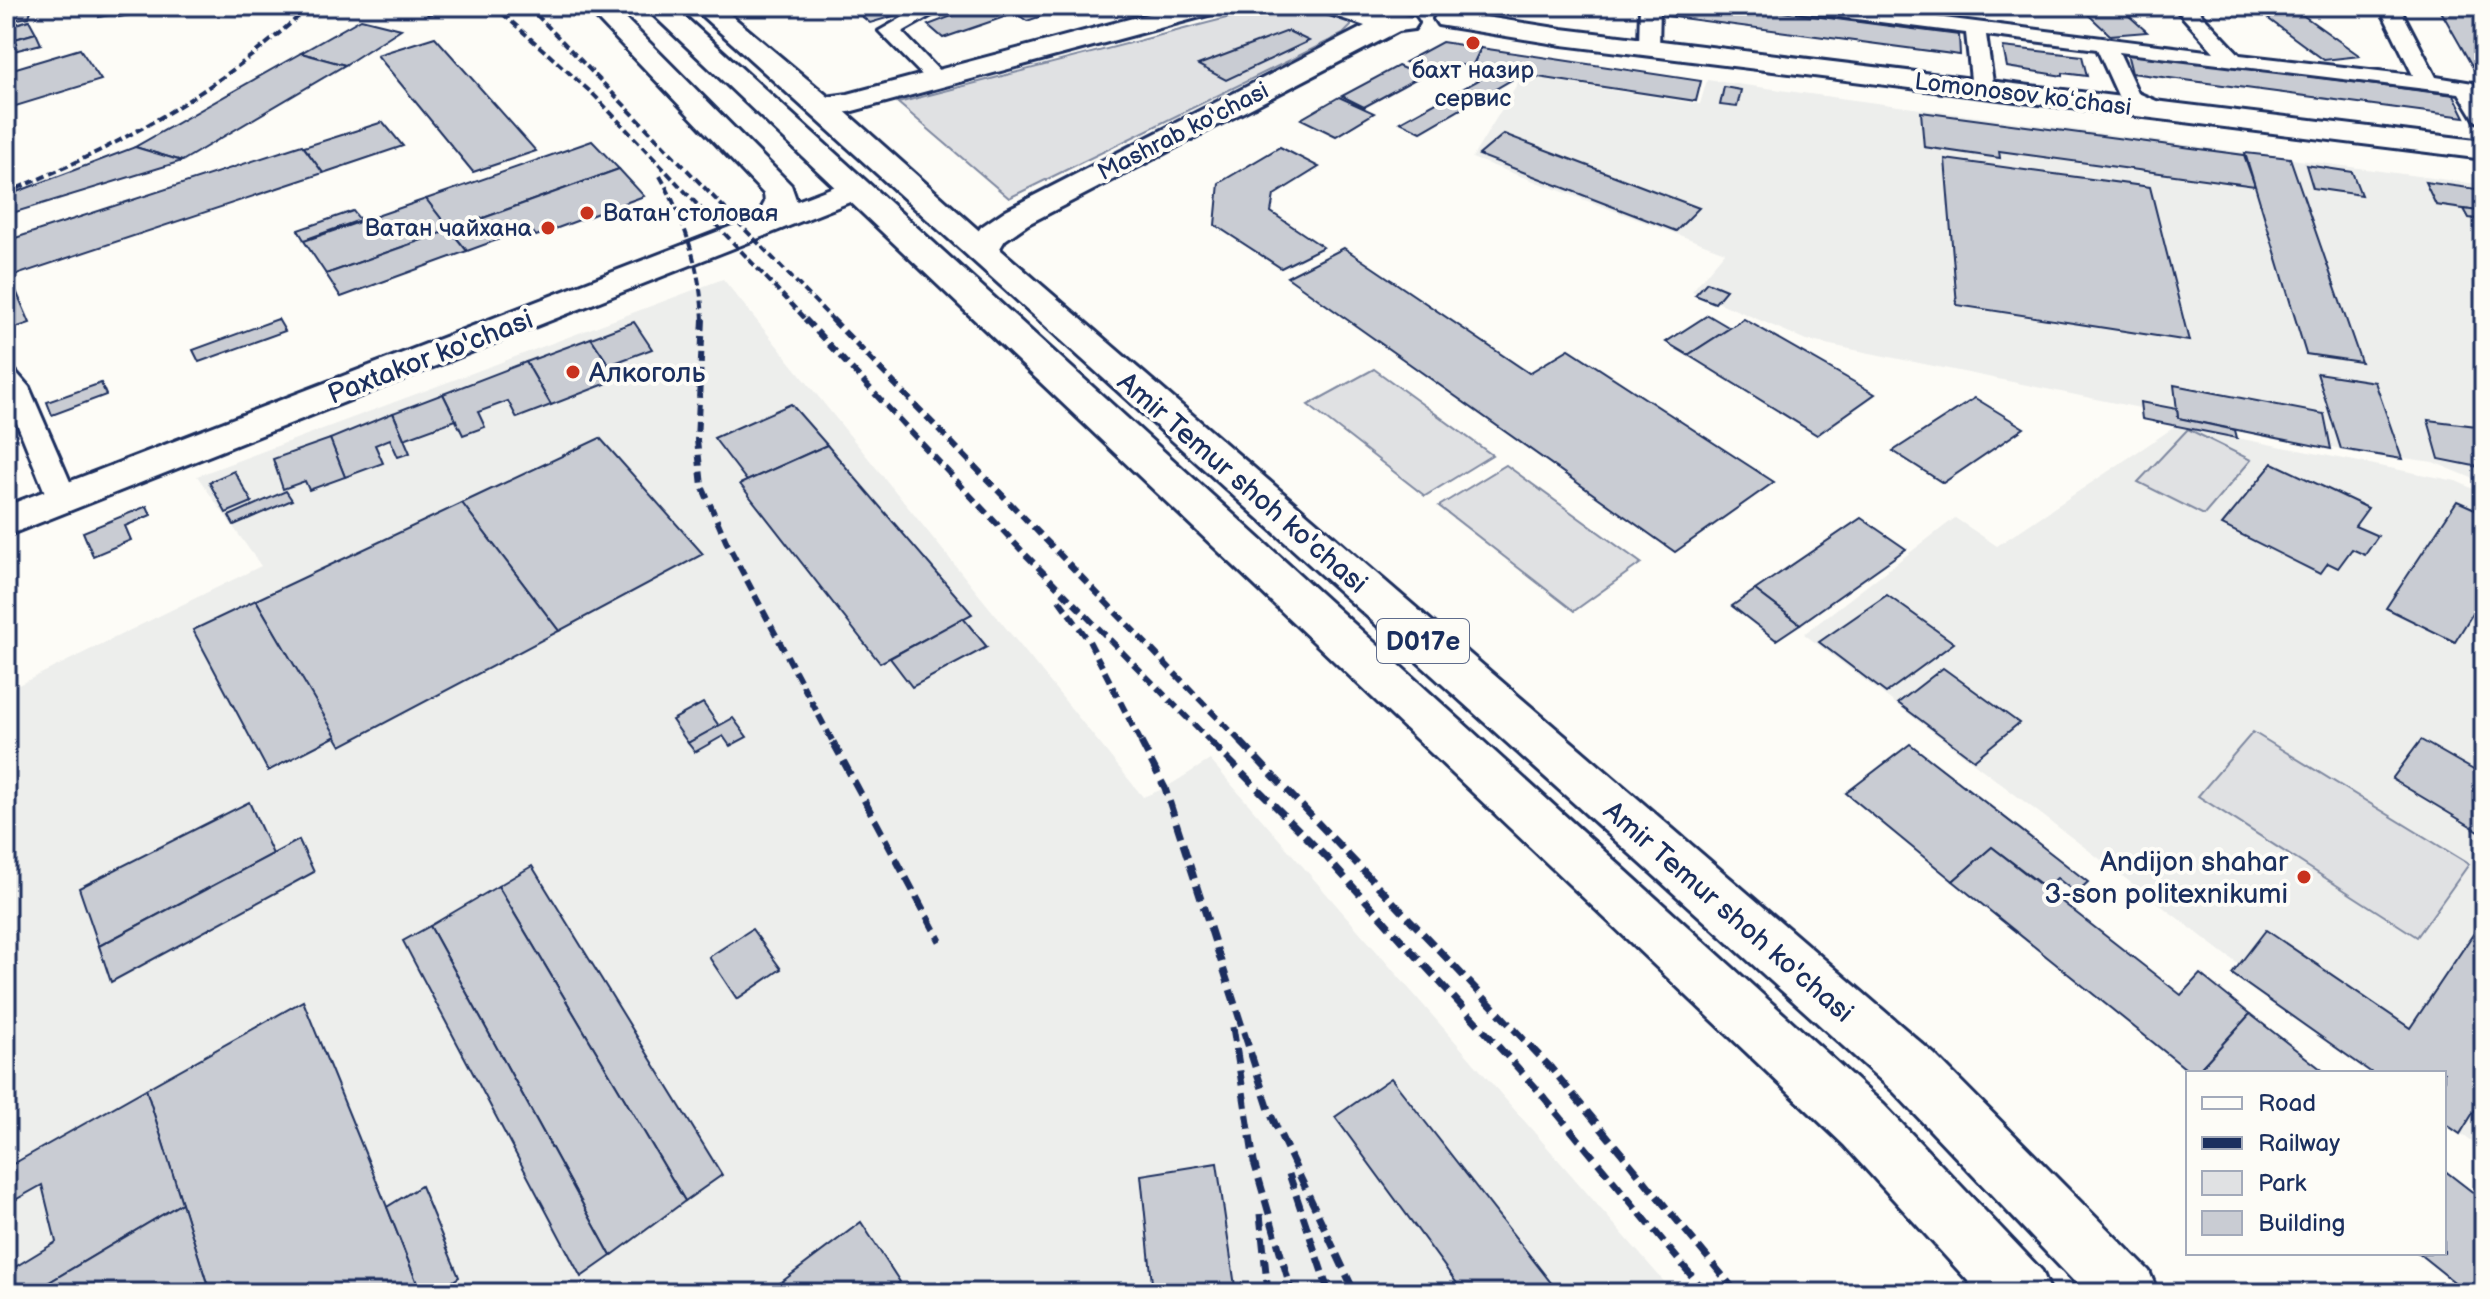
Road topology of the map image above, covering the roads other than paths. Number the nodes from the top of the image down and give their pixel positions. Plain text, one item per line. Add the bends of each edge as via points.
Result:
1 (578, 6) edge
2 (598, 6) edge
3 (657, 6) edge
4 (704, 6) edge
5 (938, 6) edge
6 (1209, 6) edge
7 (1333, 6) edge
8 (1480, 6) edge
9 (1500, 6) edge
10 (1650, 6) edge
11 (1802, 6) edge
12 (2183, 6) edge
13 (2389, 6) edge
14 (1844, 9) edge
15 (1448, 19) junction
16 (1393, 23) junction
17 (1975, 27) junction
18 (1562, 37) junction
19 (2105, 44) junction
20 (1649, 48) junction
21 (2234, 61) junction
22 (937, 79) junction
23 (2428, 83) junction
24 (1983, 89) junction
25 (821, 105) junction
26 (2160, 111) junction
27 (2484, 116) edge
28 (2484, 150) edge
29 (854, 189) junction
30 (771, 221) junction
31 (982, 251) junction
32 (6, 377) edge
33 (63, 500) junction
34 (6, 522) edge
35 (2020, 1293) edge
36 (2127, 1293) edge

1 - 30 main road via 757,190
2 - 30 main road via 780,192
3 - 29 main road, Amir Temur shoh ko'chasi / D017e
4 - 25 main road, Amir Temur shoh ko'chasi / D017e
5 - 22 street via 889,31
6 - 22 main road
7 - 16 main road, Mashrab ko'chasi
8 - 15 main road, Mashrab ko'chasi
9 - 18 main road via 1532,28
10 - 20 street
11 - 14 street
12 - 21 street
13 - 23 street
14 - 17 street
15 - 16 main road, Mashrab ko'chasi
15 - 18 main road
16 - 31 main road, Mashrab ko'chasi via 1017,217 993,234
17 - 19 street
17 - 24 street
18 - 20 main road, Lomonosov koʻchasi
19 - 21 street
19 - 26 street via 2129,97
20 - 24 main road, Lomonosov koʻchasi
21 - 23 street
22 - 25 main road via 849,103
23 - 27 street via 2466,87
24 - 26 main road, Lomonosov koʻchasi
25 - 31 main road, Amir Temur shoh ko'chasi / D017e
26 - 28 main road, Lomonosov koʻchasi
29 - 30 main road, Paxtakor ko'chasi
29 - 35 main road, Amir Temur shoh ko'chasi / D017e via 1864,1125
30 - 33 main road, Paxtakor ko'chasi
31 - 36 main road, Amir Temur shoh ko'chasi / D017e via 1914,1073
32 - 33 street via 16,387
33 - 34 main road, Paxtakor ko'chasi

